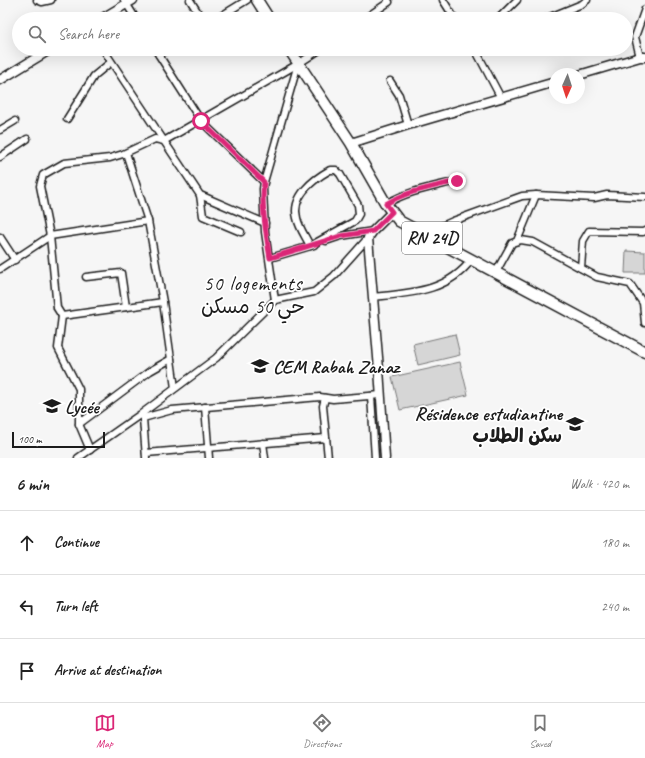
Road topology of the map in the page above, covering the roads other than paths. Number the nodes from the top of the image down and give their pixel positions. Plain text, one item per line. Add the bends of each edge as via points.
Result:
1 (36, 0) edge
2 (51, 0) edge
3 (190, 0) edge
4 (246, 0) edge
5 (256, 0) edge
6 (388, 0) edge
7 (452, 0) edge
8 (517, 0) edge
9 (587, 0) edge
10 (128, 1) edge
11 (445, 3) edge
12 (645, 9) edge
13 (112, 12) edge
14 (133, 12) edge
15 (198, 12) edge
16 (227, 12) edge
17 (264, 12) edge
18 (374, 12) edge
19 (451, 12) edge
20 (505, 12) edge
21 (562, 12) edge
22 (40, 56) edge
23 (107, 56) edge
24 (160, 56) edge
25 (293, 56) edge
26 (310, 56) edge
27 (479, 56) edge
28 (642, 57) edge
29 (111, 62) junction
30 (298, 64) junction
31 (585, 73) edge
32 (0, 80) edge
33 (390, 81) dead end
34 (549, 84) edge
35 (501, 98) junction
36 (67, 119) dead end
37 (15, 121) dead end
38 (201, 121) junction
39 (408, 125) junction
40 (0, 130) edge
41 (27, 139) dead end
42 (164, 141) junction
43 (351, 143) junction
44 (126, 153) junction
45 (0, 157) edge
46 (457, 181) dead end
47 (264, 182) junction
48 (200, 195) junction
49 (536, 195) junction
50 (645, 198) edge
51 (389, 208) junction
52 (148, 221) junction
53 (265, 223) junction
54 (645, 231) edge
55 (241, 232) dead end
56 (370, 234) junction
57 (424, 234) junction
58 (50, 236) junction
59 (0, 237) edge
60 (517, 241) junction
61 (310, 246) junction
62 (270, 258) junction
63 (472, 259) junction
64 (15, 260) junction
65 (581, 268) junction
66 (0, 270) edge
67 (496, 272) junction
68 (86, 277) dead end
69 (373, 298) junction
70 (275, 300) junction
71 (163, 302) junction
72 (126, 307) junction
73 (62, 316) junction
74 (645, 323) edge
75 (645, 351) edge
76 (171, 359) junction
77 (175, 388) junction
78 (381, 395) junction
79 (371, 396) junction
80 (325, 398) junction
81 (204, 408) junction
82 (142, 416) junction
83 (79, 424) junction
84 (326, 438) junction
85 (263, 443) junction
86 (208, 448) junction
87 (90, 450) junction
88 (146, 455) edge
89 (78, 458) edge
90 (209, 458) edge
91 (265, 458) edge
92 (328, 458) edge
93 (375, 458) edge
94 (385, 458) edge

1 - 2 street
3 - 15 street
4 - 16 street
5 - 17 main road
6 - 18 street via 389,2
7 - 11 street
8 - 20 street
9 - 21 street
10 - 13 street
10 - 14 street
11 - 19 street
12 - 28 street via 636,37
22 - 32 street
23 - 29 street
24 - 38 street
25 - 30 main road, RN 24D
26 - 30 street
27 - 35 street
28 - 31 street
29 - 36 street via 94,76
29 - 42 street
30 - 38 street
30 - 43 main road, RN 24D
30 - 47 street
33 - 39 street via 399,95
34 - 35 street
35 - 39 street
37 - 40 street
38 - 42 street
38 - 47 street
39 - 43 street
41 - 45 street
42 - 44 street via 155,139
42 - 48 street
43 - 51 main road, RN 24D
44 - 52 street
44 - 58 street via 110,158 64,163 43,175 40,186
46 - 51 street via 396,198
47 - 53 street
48 - 53 street
48 - 55 street via 202,216
49 - 50 street
49 - 57 street via 522,196
49 - 60 street
51 - 56 street
51 - 57 main road, RN 24D via 399,221
52 - 58 street
52 - 71 street
53 - 62 street
54 - 65 street via 589,231 583,241
56 - 61 street via 341,236
56 - 69 street
56 - 70 street via 334,276 314,292
57 - 63 main road, RN 24D
58 - 64 street
58 - 73 street via 57,308
59 - 64 street
60 - 65 street via 533,242
60 - 67 street via 512,243
61 - 61 street via 352,223 358,217 358,205 336,170 330,170 312,182 299,199 296,218
61 - 62 street
62 - 70 street
63 - 67 main road, RN 24D
63 - 69 street via 465,269 438,286 417,292
64 - 66 street
65 - 74 street via 596,277 630,284 643,303
67 - 75 main road, RN 24D
68 - 72 street via 121,273
69 - 78 street
70 - 77 street via 216,358
71 - 72 street
71 - 76 street
72 - 73 street
73 - 83 street via 58,348 79,389
76 - 77 street
76 - 83 street via 150,370
77 - 82 street
78 - 79 street
78 - 94 street
79 - 80 street
79 - 93 street
80 - 81 street
80 - 84 street via 323,406
81 - 82 street via 172,410
81 - 86 street
82 - 87 street
82 - 88 street
83 - 87 street
84 - 85 street
84 - 92 street
85 - 86 street
85 - 91 street
86 - 88 street
86 - 90 street
87 - 89 street

